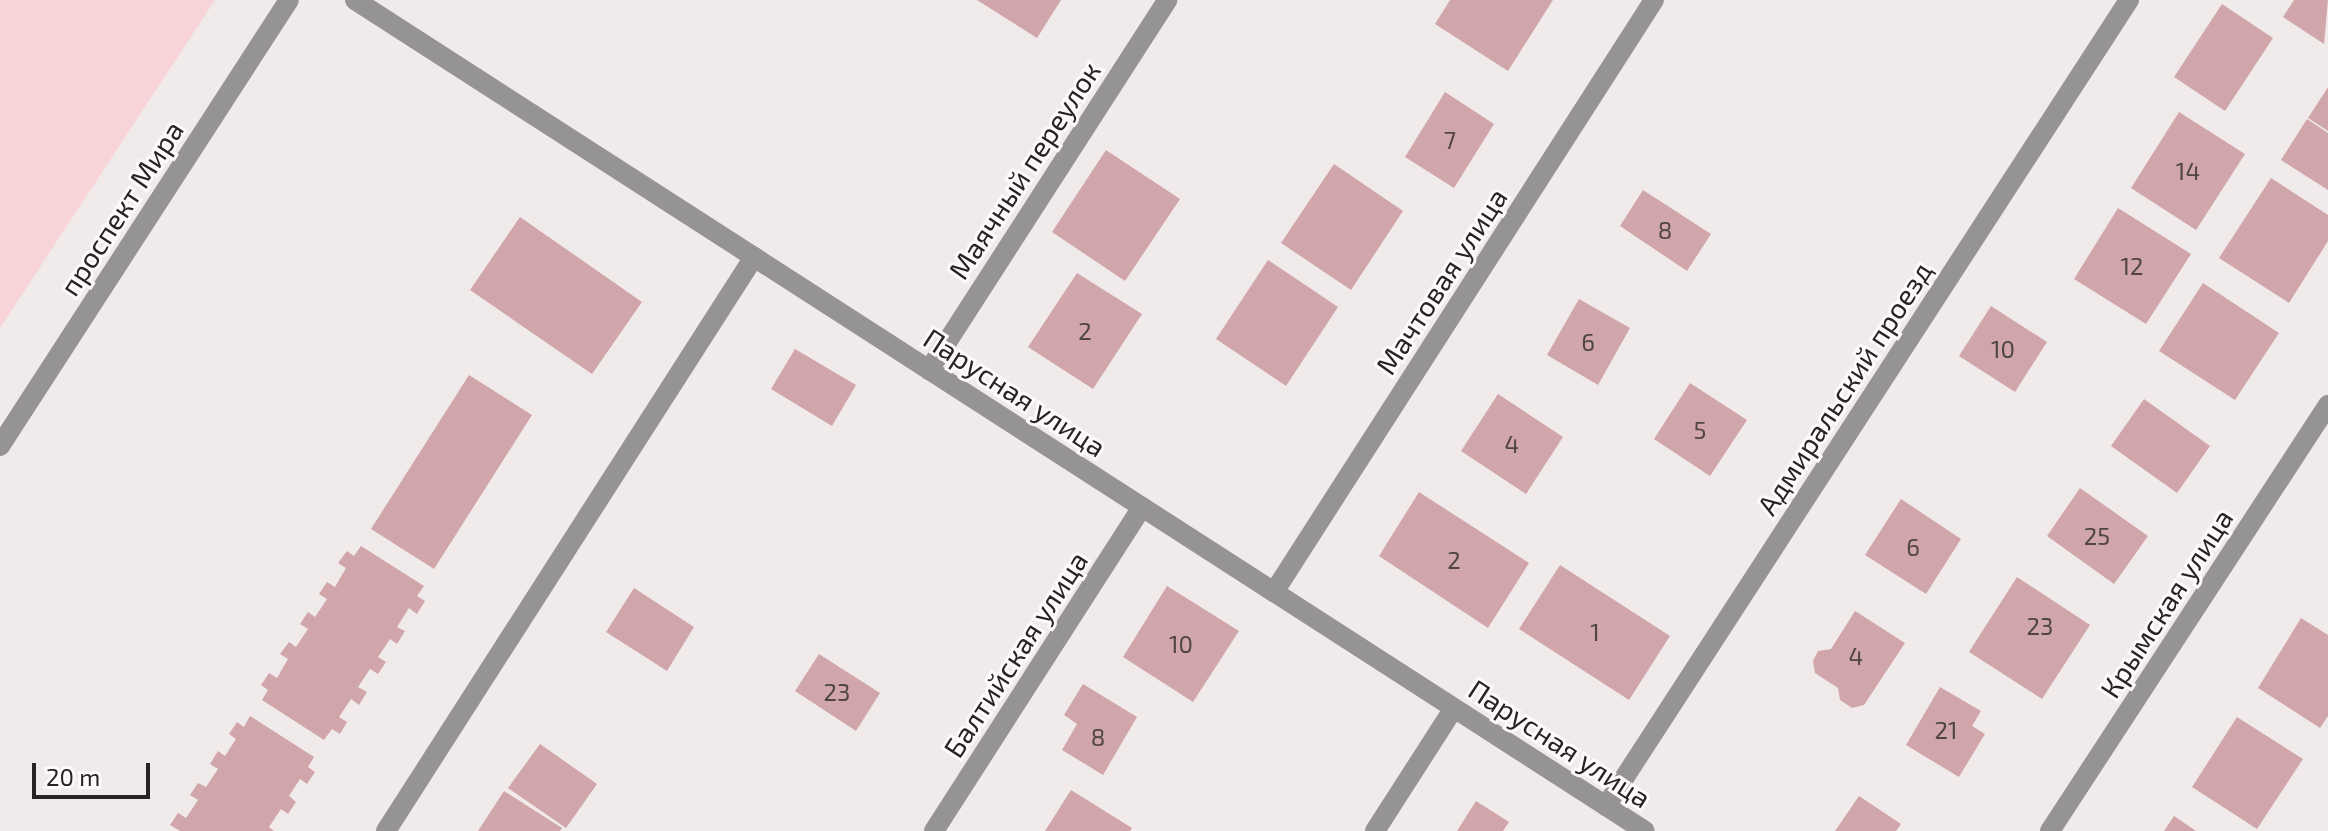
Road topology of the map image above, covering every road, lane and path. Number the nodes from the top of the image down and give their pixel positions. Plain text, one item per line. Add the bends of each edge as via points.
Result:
1 (289, 0) edge
2 (355, 0) edge
3 (1167, 0) edge
4 (1654, 0) edge
5 (2129, 0) edge
6 (754, 257) junction
7 (929, 370) junction
8 (2328, 405) edge
9 (0, 446) edge
10 (1142, 507) junction
11 (1274, 592) junction
12 (1454, 708) junction
13 (1606, 806) junction
14 (386, 831) edge
15 (934, 831) edge
16 (1375, 831) edge
17 (1645, 831) edge
18 (2050, 831) edge

1 - 9 street, проспект Мира
2 - 6 street, Парусная улица
3 - 7 street, Маячный переулок
4 - 11 street, Мачтовая улица
5 - 13 street, Адмиральский проезд
6 - 7 street, Парусная улица
6 - 14 street
7 - 10 street, Парусная улица
8 - 18 street, Крымская улица
10 - 11 street, Парусная улица
10 - 15 street, Балтийская улица
11 - 12 street, Парусная улица
12 - 13 street, Парусная улица
12 - 16 street
13 - 17 street, Парусная улица

